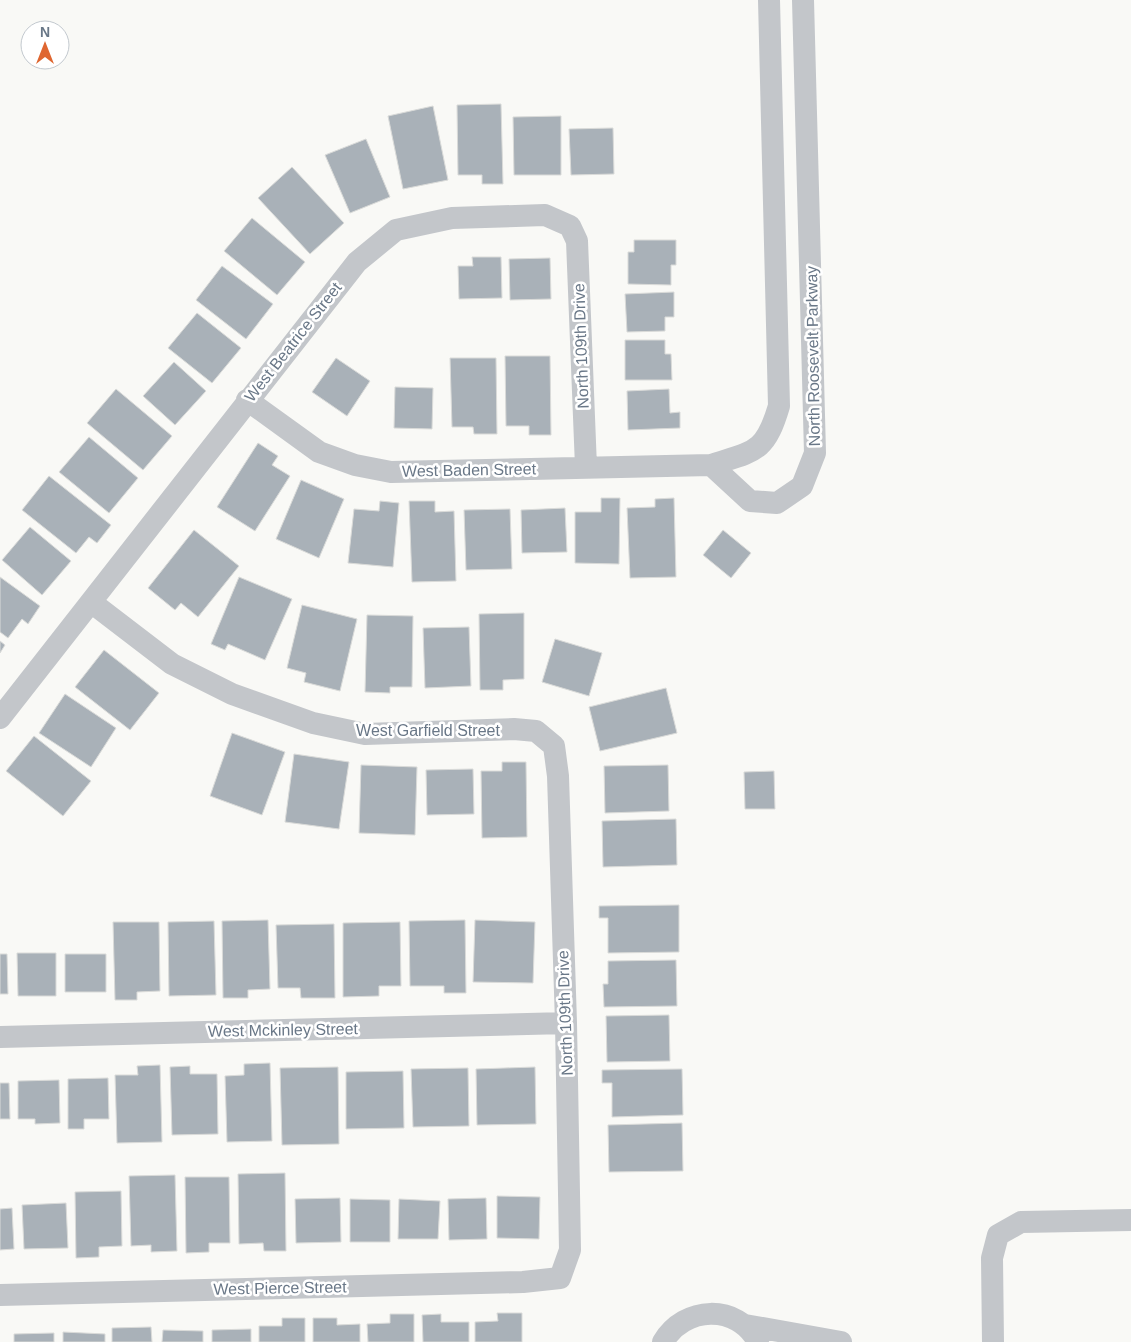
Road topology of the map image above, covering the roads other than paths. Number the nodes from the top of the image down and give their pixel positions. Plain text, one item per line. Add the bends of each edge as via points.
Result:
1 (769, 0) edge
2 (803, 0) edge
3 (570, 226) joint
4 (778, 325) junction
5 (812, 325) junction
6 (247, 400) junction
7 (712, 465) junction
8 (586, 467) junction
9 (92, 602) junction
10 (0, 718) edge
11 (554, 746) joint
12 (566, 1023) junction
13 (0, 1037) edge
14 (1131, 1220) edge
15 (560, 1278) joint
16 (0, 1295) edge
17 (752, 1334) edge
18 (663, 1342) edge
19 (841, 1342) edge
20 (994, 1342) edge

1 - 4 street
2 - 5 street, North Roosevelt Parkway
3 - 6 street, West Beatrice Street via 545,215 452,218 396,230 356,262
3 - 8 street, North 109th Drive via 577,241
4 - 5 street
4 - 7 street via 779,406 771,432 754,451
5 - 7 street, North Roosevelt Parkway via 815,453 802,486 777,502 750,501
6 - 8 street, West Baden Street via 319,452 355,465 392,472
6 - 9 street, West Beatrice Street
7 - 8 street, West Baden Street
9 - 10 street, West Beatrice Street
9 - 11 street, West Garfield Street via 172,664 232,694 313,723 365,734 536,731
11 - 12 street, North 109th Drive via 558,776
12 - 13 street, West Mckinley Street
12 - 15 street, North 109th Drive via 570,1250
14 - 20 street via 1021,1222 998,1235 992,1258
15 - 16 street, West Pierce Street via 523,1282
17 - 18 street via 731,1317 698,1314 682,1321
17 - 19 street

